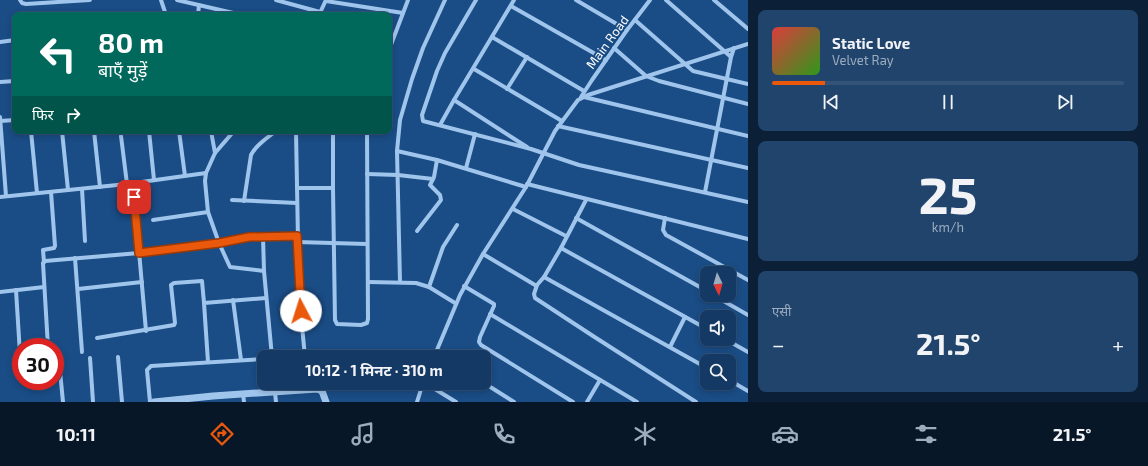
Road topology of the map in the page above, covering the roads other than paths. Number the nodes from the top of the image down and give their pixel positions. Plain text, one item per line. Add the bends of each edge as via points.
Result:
1 (20, 0) edge
2 (56, 0) edge
3 (90, 0) edge
4 (161, 0) edge
5 (177, 0) edge
6 (276, 0) edge
7 (326, 0) edge
8 (408, 0) edge
9 (445, 0) edge
10 (476, 0) edge
11 (514, 0) edge
12 (576, 0) edge
13 (650, 0) edge
14 (666, 0) edge
15 (714, 0) edge
16 (190, 1) edge
17 (199, 5) junction
18 (511, 6) junction
19 (165, 12) edge
20 (198, 12) edge
21 (229, 12) edge
22 (314, 12) edge
23 (321, 12) edge
24 (403, 12) junction
25 (635, 20) junction
26 (748, 29) edge
27 (627, 30) junction
28 (492, 37) junction
29 (392, 39) edge
30 (12, 40) edge
31 (0, 42) edge
32 (747, 45) edge
33 (614, 48) junction
34 (734, 48) junction
35 (724, 51) junction
36 (527, 57) junction
37 (731, 57) junction
38 (606, 60) junction
39 (685, 64) junction
40 (474, 69) junction
41 (646, 76) junction
42 (727, 79) junction
43 (12, 81) edge
44 (0, 82) edge
45 (748, 84) edge
46 (507, 89) junction
47 (584, 91) junction
48 (582, 97) junction
49 (723, 98) junction
50 (454, 100) junction
51 (748, 104) edge
52 (0, 117) edge
53 (12, 120) edge
54 (0, 121) edge
55 (562, 121) junction
56 (440, 125) junction
57 (558, 126) junction
58 (717, 128) junction
59 (31, 134) edge
60 (62, 134) edge
61 (94, 134) edge
62 (149, 134) edge
63 (179, 134) edge
64 (212, 134) edge
65 (231, 134) edge
66 (272, 134) edge
67 (296, 134) edge
68 (333, 134) edge
69 (367, 134) edge
70 (475, 134) junction
71 (121, 136) dead end
72 (748, 136) edge
73 (1, 140) edge
74 (531, 149) junction
75 (397, 151) junction
76 (215, 153) junction
77 (543, 154) junction
78 (437, 160) junction
79 (711, 160) junction
80 (466, 168) junction
81 (748, 168) edge
82 (206, 173) junction
83 (367, 174) junction
84 (398, 175) junction
85 (185, 176) junction
86 (433, 178) junction
87 (154, 180) junction
88 (133, 183) junction
89 (127, 184) junction
90 (527, 186) junction
91 (100, 187) junction
92 (297, 188) junction
93 (332, 188) junction
94 (82, 189) junction
95 (68, 190) junction
96 (51, 192) junction
97 (705, 192) junction
98 (36, 193) junction
99 (0, 196) edge
100 (6, 196) junction
101 (232, 200) dead end
102 (244, 200) junction
103 (586, 200) junction
104 (748, 202) edge
105 (297, 203) junction
106 (513, 209) junction
107 (208, 212) junction
108 (576, 218) junction
109 (666, 218) junction
110 (153, 220) dead end
111 (457, 225) dead end
112 (417, 231) dead end
113 (263, 236) junction
114 (297, 236) junction
115 (566, 236) junction
116 (748, 240) edge
117 (86, 241) dead end
118 (297, 242) junction
119 (219, 243) junction
120 (334, 243) junction
121 (368, 244) junction
122 (560, 248) junction
123 (139, 253) junction
124 (483, 254) junction
125 (75, 258) junction
126 (44, 262) junction
127 (264, 272) junction
128 (544, 277) junction
129 (748, 280) edge
130 (142, 282) junction
131 (368, 282) junction
132 (400, 282) junction
133 (537, 285) junction
134 (44, 286) junction
135 (464, 286) junction
136 (429, 288) junction
137 (700, 288) edge
138 (78, 289) junction
139 (16, 290) junction
140 (0, 292) edge
141 (266, 298) junction
142 (233, 300) junction
143 (725, 302) edge
144 (204, 303) junction
145 (455, 303) junction
146 (490, 314) junction
147 (748, 315) edge
148 (685, 317) junction
149 (700, 325) edge
150 (146, 330) junction
151 (19, 338) edge
152 (47, 338) edge
153 (97, 338) dead end
154 (736, 345) edge
155 (670, 347) junction
156 (271, 350) edge
157 (304, 350) edge
158 (437, 350) edge
159 (82, 352) dead end
160 (748, 352) edge
161 (118, 357) dead end
162 (90, 358) dead end
163 (257, 359) edge
164 (241, 360) junction
165 (208, 362) junction
166 (700, 364) edge
167 (600, 380) junction
168 (736, 384) edge
169 (491, 387) edge
170 (61, 390) edge
171 (281, 390) edge
172 (320, 390) edge
173 (421, 390) edge
174 (436, 390) edge
175 (275, 391) junction
176 (748, 391) edge
177 (243, 394) junction
178 (213, 399) edge
179 (182, 401) edge
180 (62, 402) edge
181 (93, 402) edge
182 (122, 402) edge
183 (150, 402) edge
184 (154, 402) edge
185 (244, 402) edge
186 (276, 402) edge
187 (326, 402) edge
188 (417, 402) edge
189 (456, 402) edge
190 (514, 402) edge
191 (573, 402) edge
192 (587, 402) edge
193 (637, 402) edge
194 (696, 402) edge

1 - 2 street via 24,4
2 - 3 street
4 - 19 street
5 - 16 street
6 - 22 street
7 - 23 street
7 - 24 street
8 - 24 street
9 - 75 street via 412,78 400,120
10 - 56 street via 440,65 422,115 423,121
11 - 18 street
12 - 27 street
13 - 25 street, Main Road
14 - 35 street
15 - 26 street
16 - 17 street
17 - 20 street
17 - 21 street
18 - 28 street
18 - 38 street
24 - 29 street
25 - 27 street, Main Road
25 - 39 street
27 - 33 street, Main Road
28 - 36 street
28 - 40 street
30 - 31 street
32 - 34 street
33 - 38 street, Main Road
33 - 41 street
34 - 35 street
34 - 37 street
35 - 37 street
35 - 39 street
36 - 46 street
36 - 47 street
37 - 42 street
38 - 47 street, Main Road
39 - 41 street
39 - 42 street via 693,71
40 - 46 street
40 - 50 street
41 - 48 street
41 - 49 street
42 - 45 street
42 - 49 street
43 - 44 street
46 - 55 street
47 - 48 street, Main Road
48 - 55 street
48 - 58 street
49 - 51 street
49 - 58 street
50 - 56 street
50 - 74 street
52 - 54 street
53 - 54 street
54 - 73 street
55 - 57 street
56 - 70 street
57 - 77 street
57 - 79 street
58 - 72 street
58 - 79 street
59 - 98 street
60 - 95 street
61 - 91 street
62 - 87 street
63 - 85 street
64 - 76 street
65 - 76 street
66 - 102 street via 253,150
67 - 92 street
68 - 93 street
69 - 83 street
70 - 74 street
70 - 80 street
71 - 89 street
73 - 100 street
74 - 77 street
75 - 78 street
75 - 84 street
76 - 82 street
77 - 90 street
77 - 97 street via 608,172
78 - 80 street
78 - 86 street
79 - 81 street
79 - 97 street
80 - 90 street
82 - 85 street
82 - 107 street
83 - 84 street
83 - 121 street
84 - 86 street
84 - 132 street
85 - 87 street
86 - 112 street via 431,186 440,195 441,200
87 - 88 street
88 - 89 street
88 - 123 street
89 - 91 street
90 - 103 street
90 - 106 street
91 - 94 street
92 - 93 street
92 - 105 street
93 - 120 street
94 - 95 street
94 - 117 street
95 - 96 street
96 - 98 street
96 - 126 street via 55,246 43,250
97 - 104 street
98 - 100 street
99 - 100 street
101 - 102 street
102 - 105 street
103 - 108 street
103 - 109 street
105 - 114 street
106 - 115 street
106 - 124 street
107 - 110 street
107 - 119 street
108 - 115 street
108 - 137 street
109 - 116 street
109 - 129 street via 662,230 666,235
111 - 136 street via 443,247
113 - 114 street
113 - 119 street
113 - 127 street
114 - 118 street
115 - 122 street
118 - 120 street
118 - 157 street
119 - 123 street
119 - 127 street via 230,267
120 - 121 street
120 - 131 street via 334,308 337,324 367,323
121 - 131 street
122 - 128 street
122 - 148 street
123 - 125 street
123 - 130 street
124 - 133 street
124 - 135 street
125 - 126 street
125 - 138 street
126 - 134 street
127 - 141 street
128 - 133 street
128 - 155 street
130 - 138 street
130 - 150 street
131 - 132 street
132 - 136 street via 416,283
133 - 194 street via 534,294 536,298
134 - 139 street
134 - 152 street
135 - 145 street
135 - 146 street via 494,304
136 - 145 street
138 - 159 street
139 - 140 street
139 - 151 street
141 - 142 street
141 - 156 street
142 - 144 street
142 - 164 street
143 - 147 street
144 - 150 street via 202,281 172,284 174,325
144 - 165 street
145 - 158 street
146 - 167 street
146 - 191 street via 480,337 481,346
148 - 149 street
148 - 155 street
150 - 153 street
154 - 160 street
155 - 166 street
161 - 182 street
162 - 181 street
163 - 164 street
164 - 165 street
165 - 183 street via 148,367
167 - 192 street
167 - 193 street
168 - 176 street
169 - 190 street
170 - 180 street
171 - 175 street
172 - 187 street
173 - 188 street
174 - 189 street
175 - 177 street
175 - 186 street
177 - 178 street
177 - 185 street
178 - 179 street
179 - 184 street

